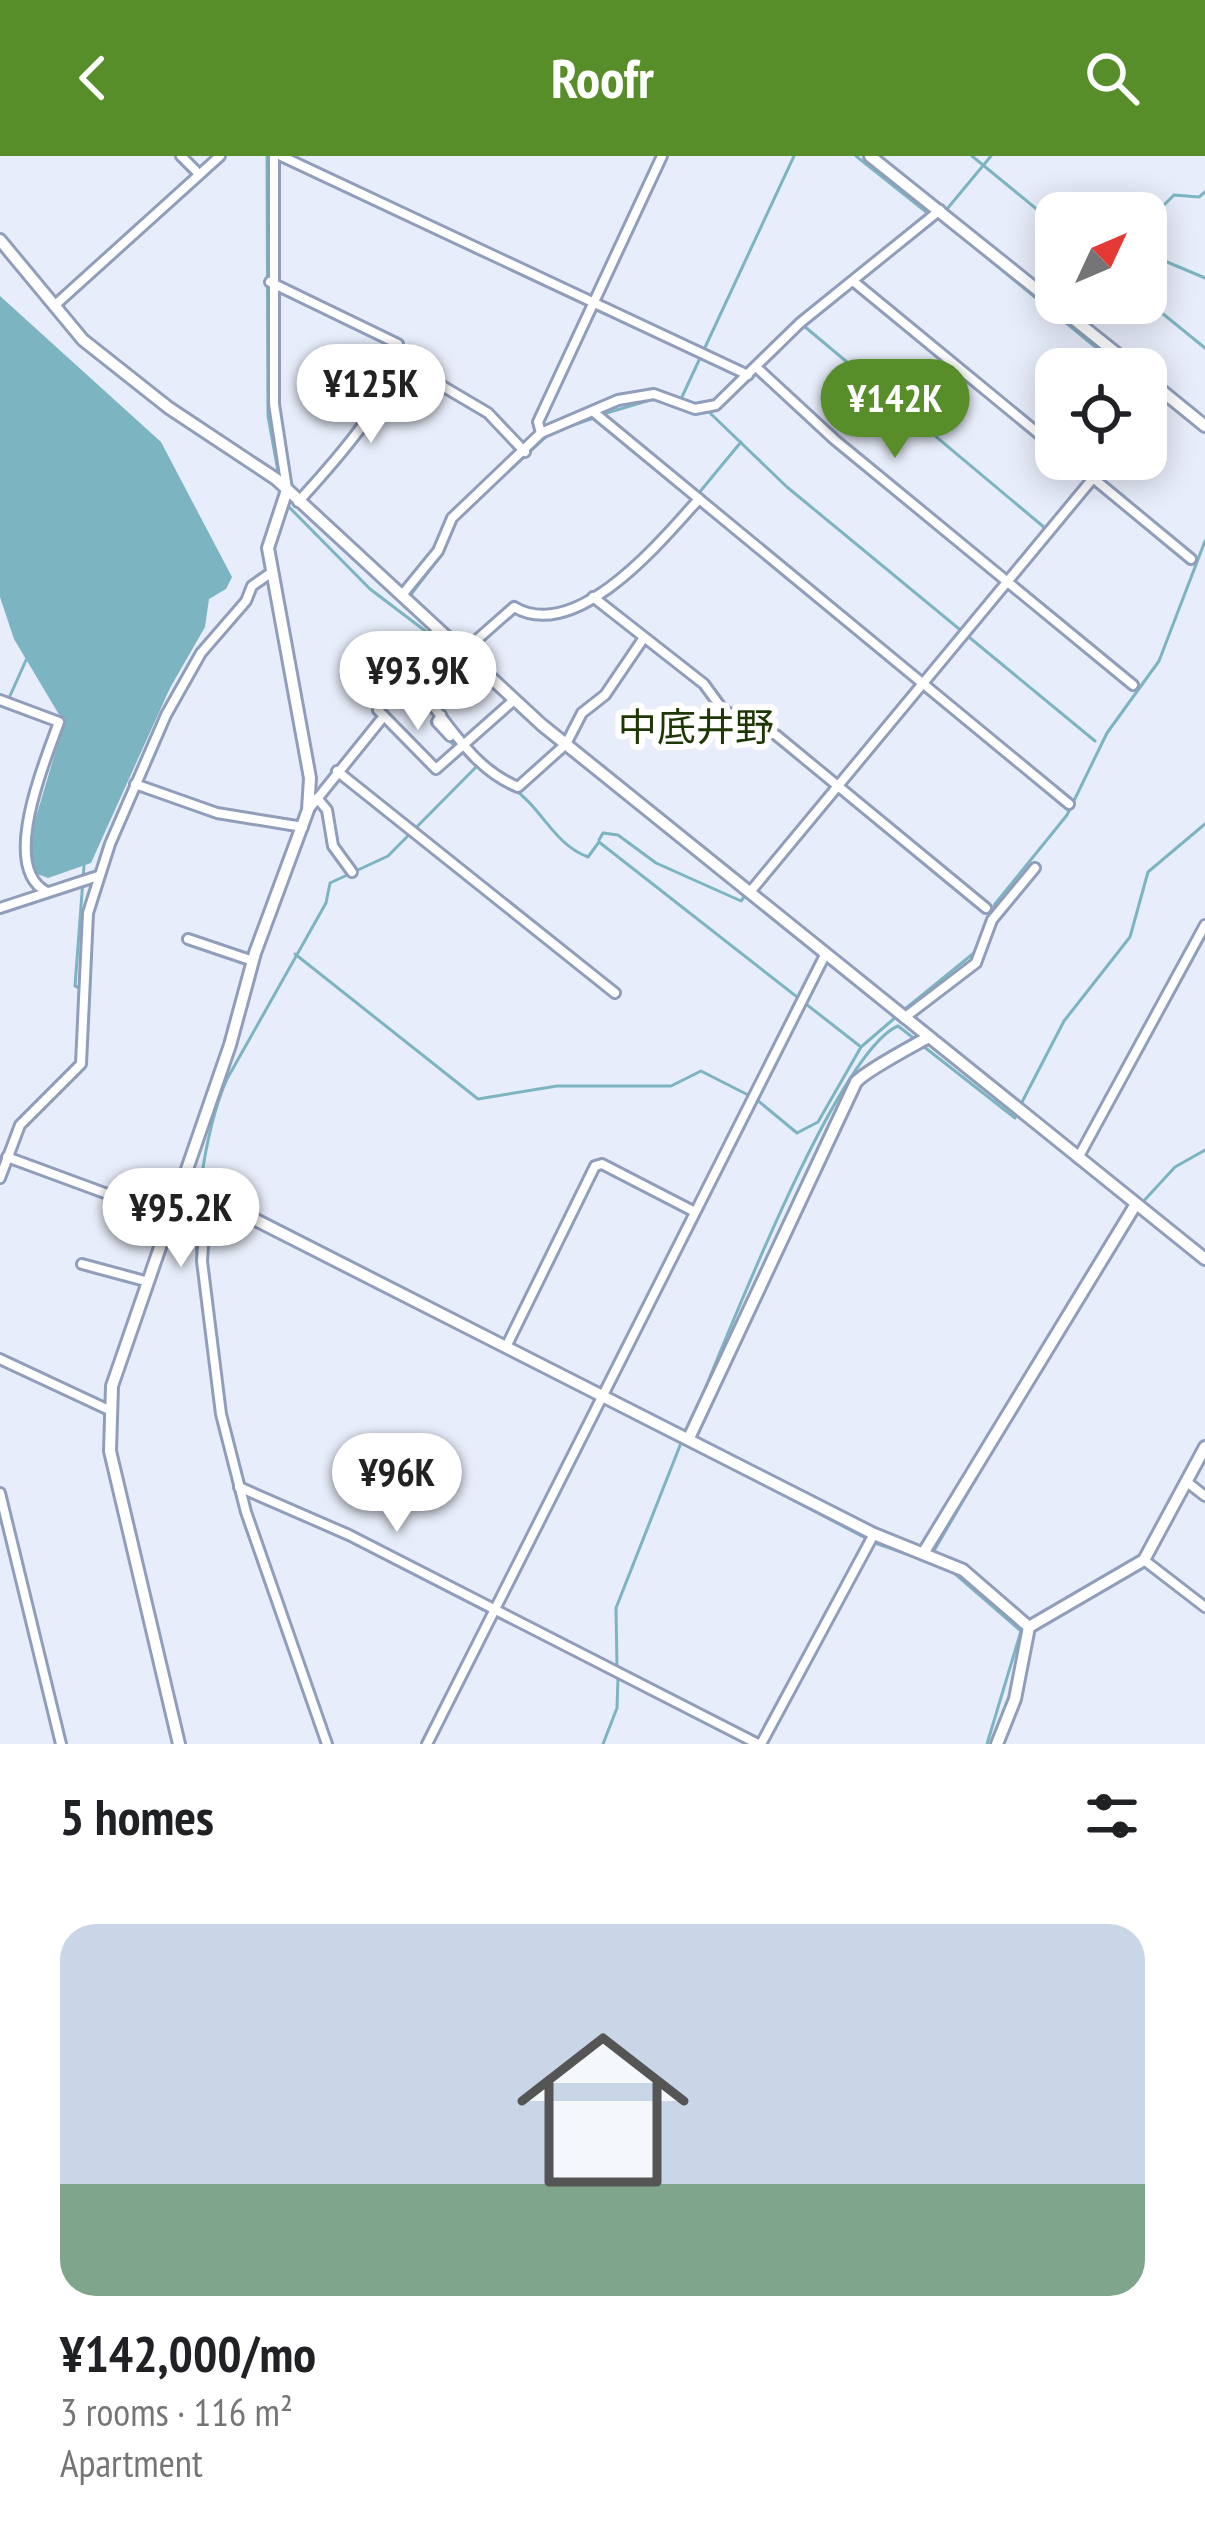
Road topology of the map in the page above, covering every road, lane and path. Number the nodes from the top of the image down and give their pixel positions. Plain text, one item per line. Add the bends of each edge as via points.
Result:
1 (182, 156) edge
2 (220, 156) edge
3 (278, 156) edge
4 (662, 156) edge
5 (870, 156) edge
6 (199, 174) junction
7 (940, 210) junction
8 (0, 240) edge
9 (853, 281) junction
10 (270, 282) junction
11 (594, 301) junction
12 (54, 306) junction
13 (1110, 348) edge
14 (400, 361) junction
15 (757, 367) junction
16 (748, 375) junction
17 (1167, 394) edge
18 (596, 414) junction
19 (1205, 426) edge
20 (1035, 431) edge
21 (541, 433) junction
22 (525, 452) junction
23 (1092, 480) edge
24 (1096, 480) edge
25 (287, 490) junction
26 (699, 499) junction
27 (298, 502) junction
28 (1190, 560) dead end
29 (272, 572) junction
30 (1008, 583) junction
31 (401, 596) junction
32 (593, 597) junction
33 (437, 630) junction
34 (643, 639) junction
35 (461, 654) junction
36 (403, 674) junction
37 (923, 684) junction
38 (1133, 685) dead end
39 (0, 700) edge
40 (514, 700) junction
41 (384, 716) junction
42 (566, 744) junction
43 (465, 747) junction
44 (337, 771) junction
45 (135, 784) junction
46 (837, 787) junction
47 (317, 798) junction
48 (1069, 804) dead end
49 (308, 810) junction
50 (303, 827) junction
51 (1035, 868) dead end
52 (352, 872) dead end
53 (98, 875) junction
54 (47, 892) junction
55 (749, 893) junction
56 (0, 908) edge
57 (986, 908) dead end
58 (1205, 925) edge
59 (188, 939) dead end
60 (825, 955) junction
61 (253, 961) junction
62 (615, 993) dead end
63 (898, 1015) junction
64 (927, 1038) junction
65 (7, 1157) junction
66 (1078, 1158) junction
67 (0, 1178) edge
68 (179, 1181) junction
69 (201, 1194) junction
70 (1136, 1204) junction
71 (695, 1212) junction
72 (166, 1216) junction
73 (1205, 1258) edge
74 (82, 1264) dead end
75 (145, 1281) junction
76 (506, 1347) junction
77 (0, 1359) edge
78 (601, 1394) junction
79 (109, 1410) junction
80 (689, 1438) junction
81 (1205, 1447) edge
82 (1187, 1482) junction
83 (239, 1487) junction
84 (0, 1493) edge
85 (1205, 1496) edge
86 (874, 1534) junction
87 (924, 1552) junction
88 (1144, 1560) junction
89 (1205, 1607) edge
90 (493, 1609) junction
91 (1029, 1627) junction
92 (61, 1744) edge
93 (179, 1744) edge
94 (327, 1744) edge
95 (428, 1744) edge
96 (759, 1744) edge
97 (997, 1744) edge

1 - 6 street
2 - 6 street
3 - 10 street
3 - 11 street
4 - 11 street
5 - 7 street
6 - 12 street
7 - 9 street
7 - 13 street
8 - 12 street
9 - 15 street
9 - 20 street
10 - 14 street via 393,338
10 - 25 street
11 - 16 street
11 - 21 street via 538,422
12 - 25 street via 83,340 169,408
14 - 22 street via 488,413
14 - 27 street via 338,457
15 - 16 street
15 - 30 street
16 - 18 street via 705,410 661,394 618,400
17 - 19 street
18 - 21 street
18 - 26 street
21 - 22 street
22 - 31 street via 452,518 438,551
23 - 30 street
24 - 28 street
25 - 27 street
25 - 29 street via 268,535
26 - 32 street via 647,559
26 - 37 street
27 - 31 street
29 - 45 street via 211,639
29 - 49 street via 310,778
30 - 37 street
30 - 38 street
31 - 33 street
32 - 34 street
32 - 35 street via 570,611 527,615 514,607
33 - 35 street
33 - 36 street
34 - 42 street
34 - 46 street via 704,684 723,710 776,735
35 - 40 street
36 - 41 street via 378,710
36 - 43 street
37 - 46 street
37 - 48 street
39 - 54 street via 59,722 15,840 20,873
40 - 42 street
40 - 43 street
41 - 43 street via 436,769
41 - 44 street
42 - 43 street via 518,787
42 - 55 street
44 - 47 street
44 - 62 street
45 - 50 street via 217,813
45 - 53 street
46 - 55 street
46 - 57 street
47 - 49 street
47 - 52 street via 333,846
49 - 50 street
50 - 61 street
51 - 63 street via 992,920 976,963
53 - 54 street
53 - 65 street via 88,913 81,1064 20,1125
54 - 56 street
55 - 60 street
58 - 66 street
59 - 61 street
60 - 63 street
60 - 71 street
61 - 68 street
63 - 64 street
64 - 66 street
64 - 80 street via 856,1082
65 - 67 street
65 - 72 street
66 - 70 street
68 - 69 street
68 - 72 street
69 - 76 street
69 - 83 street via 220,1414
70 - 73 street
70 - 87 street
71 - 76 street via 596,1166
71 - 78 street
72 - 75 street
74 - 75 street
75 - 79 street
76 - 78 street
77 - 79 street
78 - 80 street
78 - 90 street
79 - 93 street via 116,1483
80 - 86 street
81 - 82 street
82 - 85 street
82 - 88 street
83 - 90 street
83 - 94 street
84 - 92 street
86 - 87 street
86 - 96 street
87 - 91 street via 963,1570
88 - 89 street
88 - 91 street
90 - 95 street
90 - 96 street
91 - 97 street

